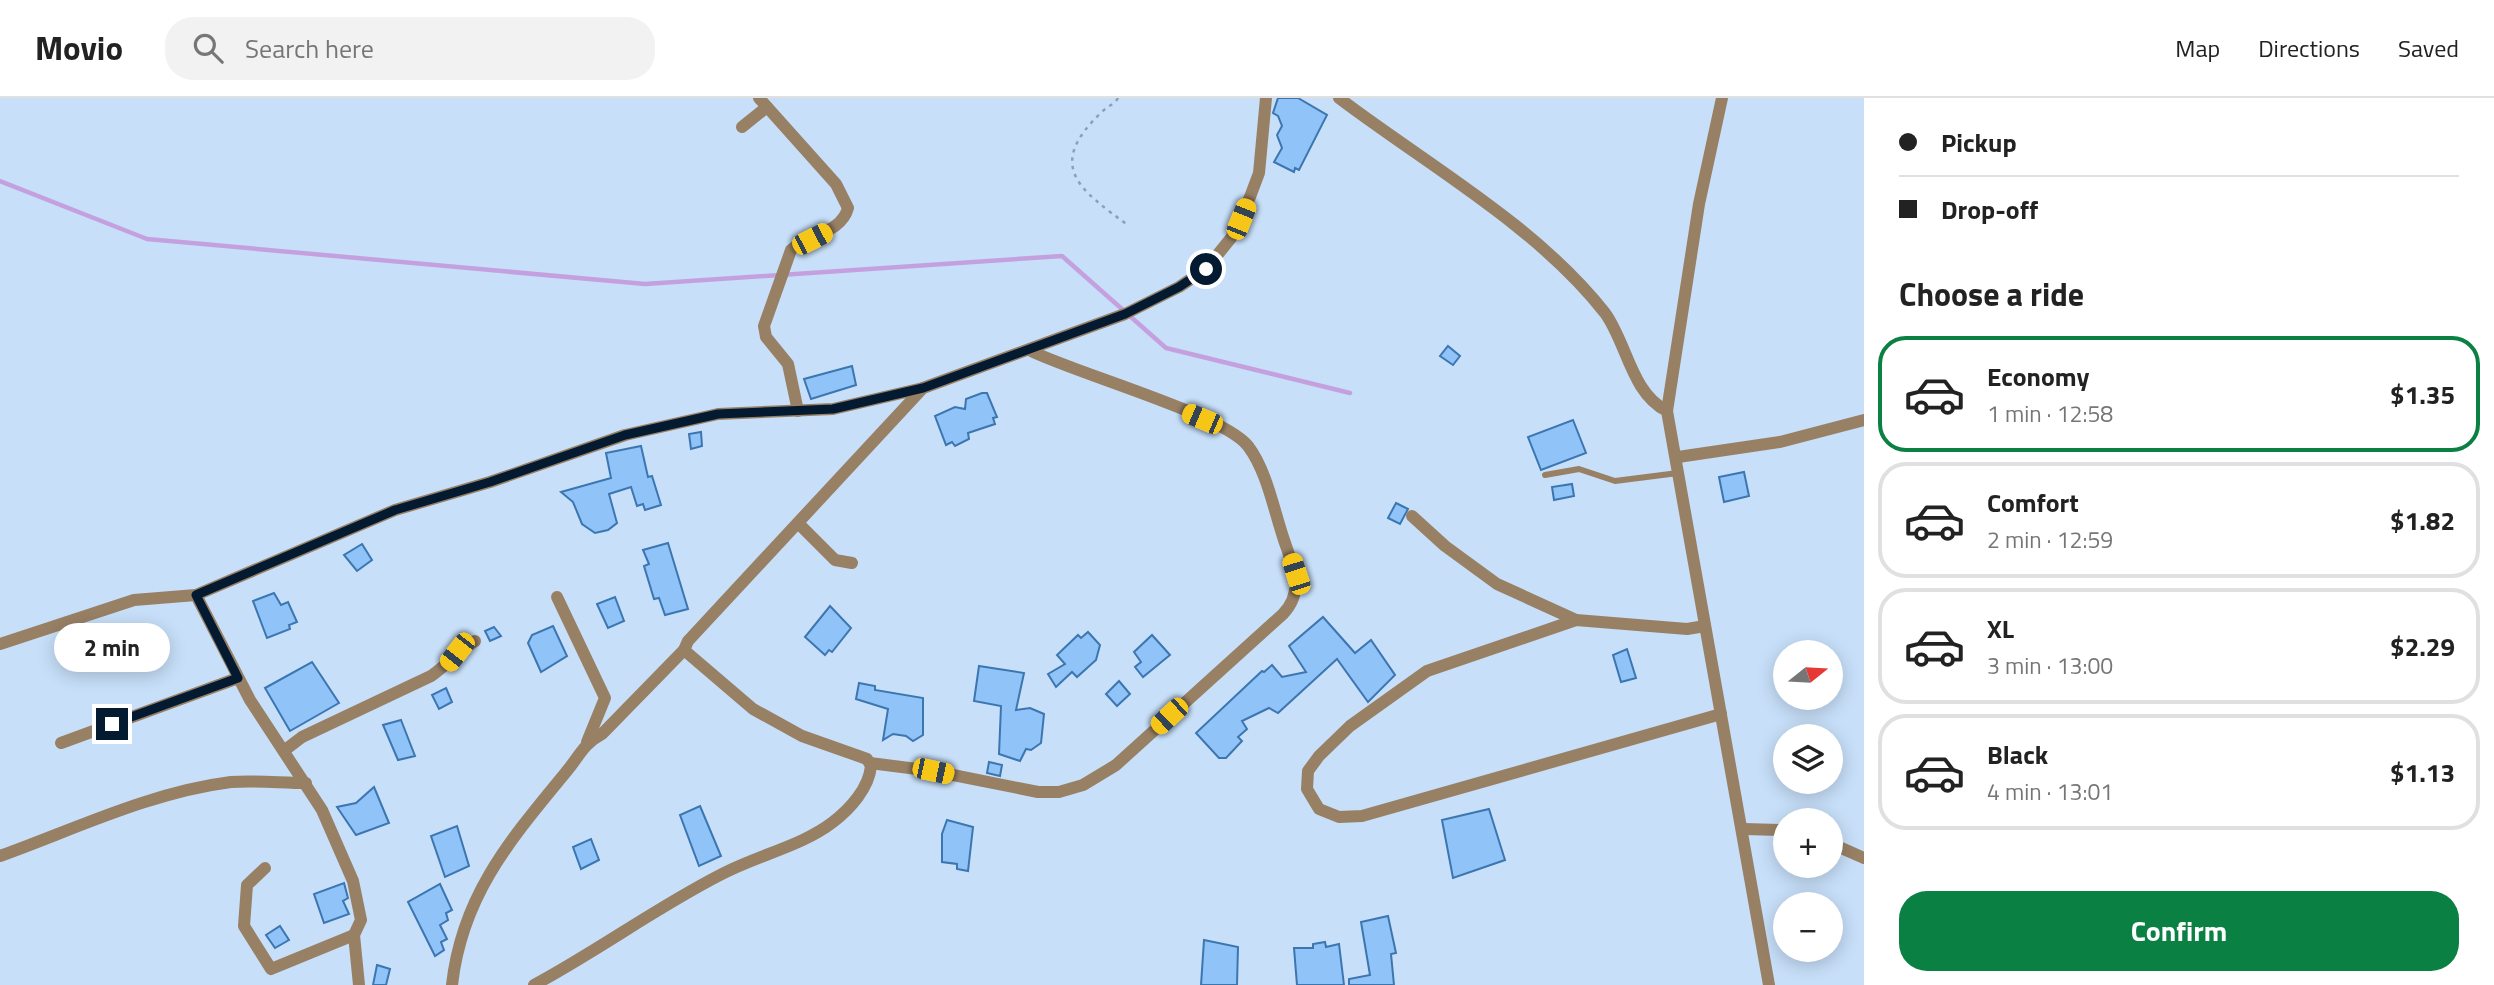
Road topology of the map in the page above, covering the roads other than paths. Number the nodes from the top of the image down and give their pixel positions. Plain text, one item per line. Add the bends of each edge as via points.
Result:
1 (1266, 98) edge
2 (1339, 98) edge
3 (1722, 98) edge
4 (763, 103) edge
5 (742, 127) dead end
6 (1029, 350) junction
7 (923, 388) junction
8 (798, 411) junction
9 (1667, 411) junction
10 (1864, 421) edge
11 (1678, 457) junction
12 (1680, 473) junction
13 (1545, 475) dead end
14 (1412, 516) dead end
15 (797, 523) junction
16 (852, 563) dead end
17 (196, 595) junction
18 (557, 597) dead end
19 (1576, 621) junction
20 (1705, 626) junction
21 (475, 641) dead end
22 (0, 644) edge
23 (684, 650) junction
24 (238, 678) junction
25 (1721, 714) junction
26 (587, 742) junction
27 (61, 743) dead end
28 (285, 750) junction
29 (870, 763) junction
30 (306, 783) junction
31 (1744, 828) junction
32 (1773, 829) edge
33 (1843, 849) edge
34 (0, 856) edge
35 (1864, 858) edge
36 (265, 869) dead end
37 (354, 935) junction
38 (359, 985) edge
39 (452, 985) edge
40 (534, 985) edge
41 (1769, 985) edge

1 - 6 street via 1259,173 1241,219 1216,258 1194,279 1163,296
2 - 9 street via 1467,189 1563,270 1604,312 1636,376
3 - 9 street via 1699,204
4 - 5 street
4 - 8 street via 836,184 848,208 830,230 791,250 766,313 766,337 788,364
6 - 7 street
6 - 29 street via 1220,426 1244,441 1257,463 1296,574 1294,599 1116,765 1083,785 1038,792
7 - 8 street via 833,409
7 - 15 street
8 - 17 street via 718,414 625,435 395,510
9 - 11 street
10 - 11 street via 1780,442
11 - 12 street
12 - 13 lane via 1615,481 1579,469
12 - 20 street
14 - 19 street via 1445,547 1497,584
15 - 16 street via 835,560
15 - 23 street via 704,622
17 - 22 street via 134,600
17 - 24 street
18 - 26 street via 605,698
19 - 20 street via 1688,629
19 - 25 street via 1439,666 1387,698 1350,726 1312,765 1307,783 1315,806 1339,817 1362,816
20 - 25 street
21 - 28 street via 431,676 302,737
23 - 26 street via 602,734
23 - 29 street via 753,709 787,729 860,755
24 - 27 street
24 - 28 street
25 - 31 street
26 - 39 street via 510,839 483,884 460,944
28 - 30 street
29 - 40 street via 868,778 855,800 825,828 685,894
30 - 34 street via 234,782 196,788
30 - 37 street via 353,881 360,920
31 - 32 street
31 - 41 street
33 - 35 street
36 - 37 street via 247,886 244,926 271,969
37 - 38 street

